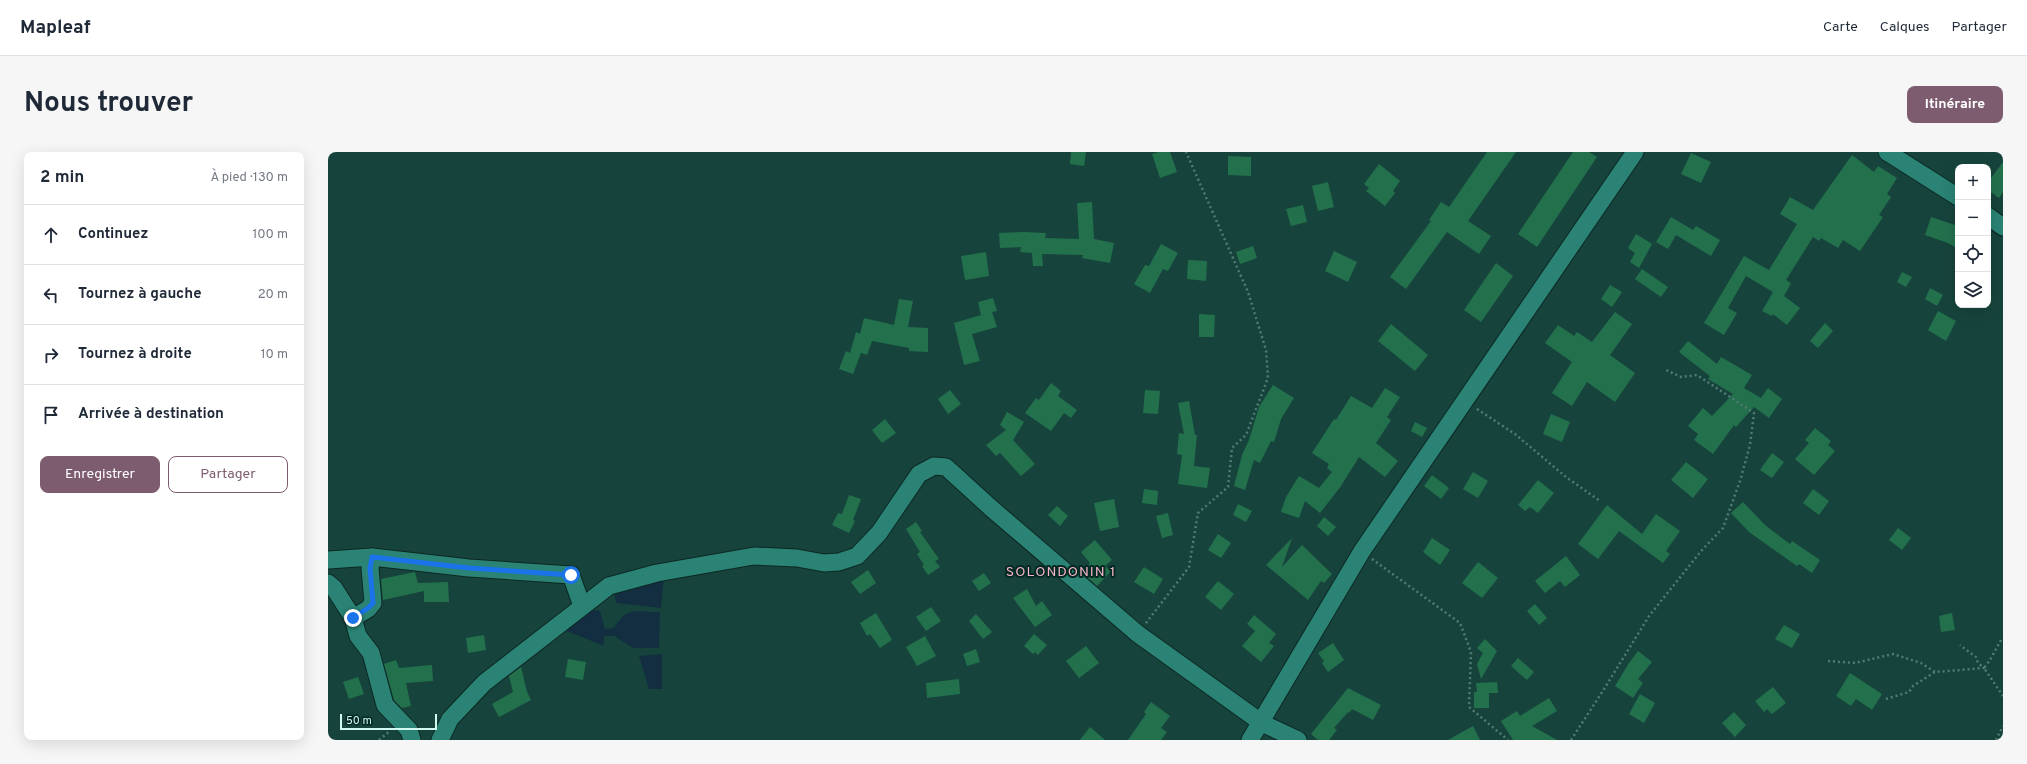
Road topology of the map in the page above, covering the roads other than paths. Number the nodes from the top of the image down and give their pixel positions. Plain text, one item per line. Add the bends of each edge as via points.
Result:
1 (1635, 152) edge
2 (1887, 152) edge
3 (1955, 195) edge
4 (1991, 218) edge
5 (2003, 226) edge
6 (372, 557) junction
7 (328, 560) edge
8 (328, 583) edge
9 (582, 606) junction
10 (353, 618) junction
11 (1262, 722) junction
12 (412, 740) edge
13 (440, 740) edge
14 (1250, 740) edge
15 (1298, 740) edge

1 - 11 street via 1362,551
2 - 3 street
4 - 5 street
6 - 7 street
6 - 9 street via 469,568 571,575
6 - 10 street via 370,568 373,603
8 - 10 street
9 - 11 street via 609,586 656,573 754,556 797,558 824,563 840,562 857,556 879,532 919,474 934,466 946,467 1138,634
9 - 13 street via 484,683 450,719
10 - 12 street via 358,636 371,653 384,706 408,730
11 - 14 street
11 - 15 street

